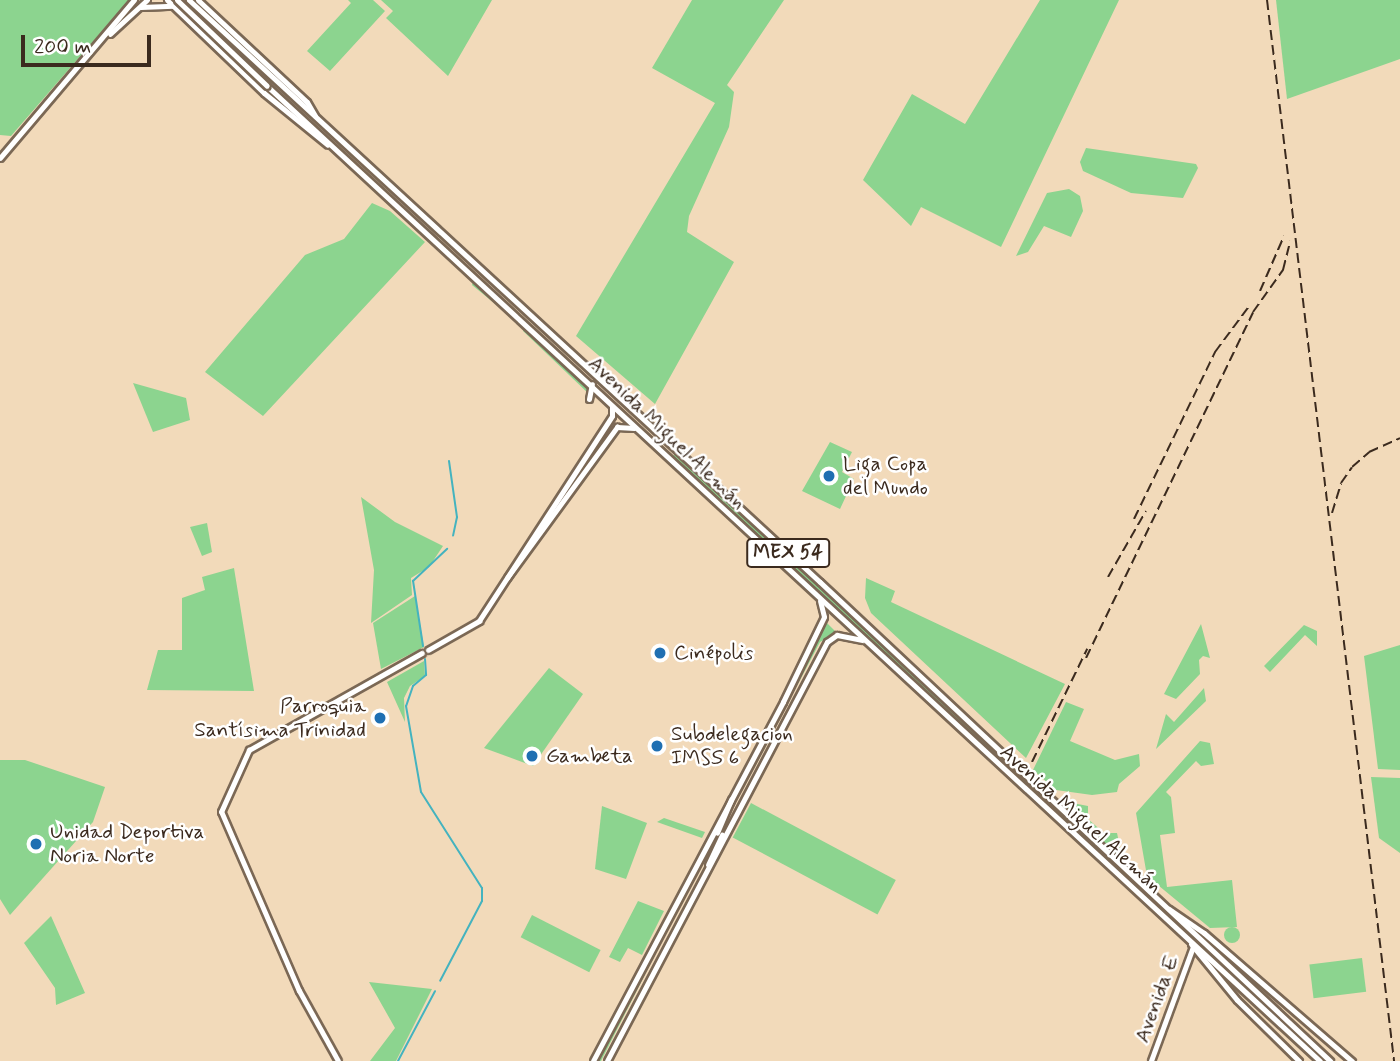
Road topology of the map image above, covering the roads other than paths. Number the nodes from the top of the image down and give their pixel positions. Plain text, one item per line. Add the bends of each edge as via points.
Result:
1 (133, 0) edge
2 (147, 0) edge
3 (167, 0) edge
4 (187, 0) edge
5 (198, 0) edge
6 (175, 3) edge
7 (140, 7) junction
8 (180, 12) junction
9 (109, 34) junction
10 (316, 119) junction
11 (330, 146) junction
12 (0, 158) edge
13 (592, 384) junction
14 (606, 397) junction
15 (589, 400) dead end
16 (642, 431) junction
17 (507, 578) junction
18 (820, 601) junction
19 (863, 640) junction
20 (807, 654) junction
21 (761, 768) junction
22 (731, 800) junction
23 (708, 869) junction
24 (1168, 908) junction
25 (1188, 938) junction
26 (1193, 947) junction
27 (1295, 1034) junction
28 (338, 1061) edge
29 (593, 1061) edge
30 (607, 1061) edge
31 (1151, 1061) edge
32 (1298, 1061) edge
33 (1320, 1061) edge
34 (1330, 1061) edge
35 (1352, 1061) edge

1 - 9 main road
2 - 7 main road
3 - 6 highway
4 - 8 highway
4 - 10 highway, Avenida Miguel Alemán / MEX 54
5 - 10 highway via 307,102
6 - 7 main road
6 - 8 highway
6 - 11 highway, Avenida Miguel Alemán / MEX 54, bridge
7 - 9 main road
8 - 11 highway via 287,114
9 - 12 main road
10 - 24 highway, Avenida Miguel Alemán / MEX 54
11 - 13 highway, Avenida Miguel Alemán / MEX 54
13 - 14 highway, Avenida Miguel Alemán / MEX 54
13 - 15 highway
14 - 16 highway, Avenida Miguel Alemán / MEX 54
14 - 17 main road via 612,416
16 - 17 main road via 624,424 617,427
16 - 18 highway, Avenida Miguel Alemán / MEX 54
17 - 28 main road via 476,624 249,750 221,812 313,1018
18 - 19 highway, Avenida Miguel Alemán / MEX 54
18 - 20 main road via 824,617
19 - 21 main road via 836,635 827,642
19 - 25 highway, Avenida Miguel Alemán / MEX 54
20 - 21 main road
20 - 22 main road
21 - 23 main road
22 - 23 main road
22 - 29 main road
23 - 30 main road
24 - 27 highway, Avenida Miguel Alemán / MEX 54
24 - 35 highway via 1204,933
25 - 26 highway
25 - 27 highway, Avenida Miguel Alemán / MEX 54
26 - 31 main road, Avenida E
26 - 32 highway via 1237,1000
27 - 33 highway, Avenida Miguel Alemán / MEX 54
27 - 34 highway, Avenida Miguel Alemán / MEX 54

